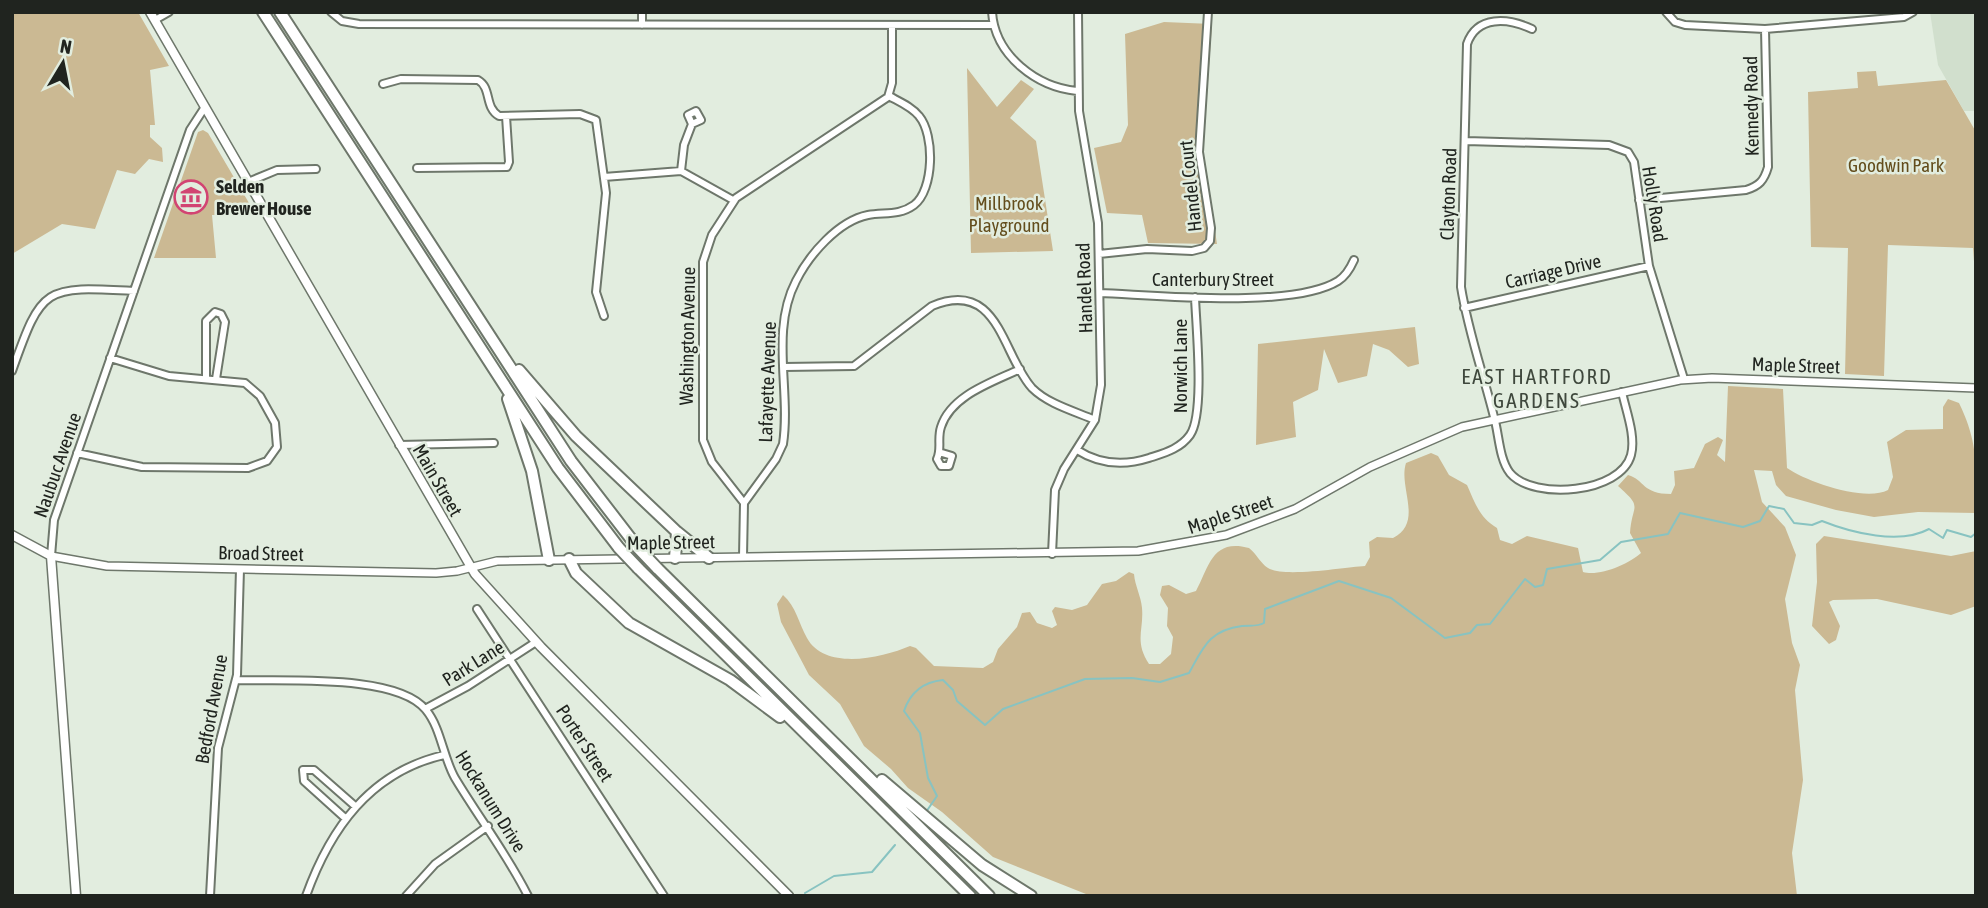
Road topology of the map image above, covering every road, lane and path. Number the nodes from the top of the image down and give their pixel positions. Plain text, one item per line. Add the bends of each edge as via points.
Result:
1 (169, 12) edge
2 (263, 12) edge
3 (280, 12) edge
4 (331, 12) edge
5 (642, 12) edge
6 (992, 12) edge
7 (1078, 12) edge
8 (1208, 12) edge
9 (1666, 12) edge
10 (1913, 12) edge
11 (153, 16) edge
12 (642, 24) junction
13 (892, 25) junction
14 (994, 25) junction
15 (1532, 29) dead end
16 (1765, 29) junction
17 (383, 84) dead end
18 (1077, 91) junction
19 (889, 96) junction
20 (205, 107) junction
21 (506, 116) junction
22 (692, 124) dead end
23 (1466, 141) junction
24 (417, 168) dead end
25 (316, 169) dead end
26 (681, 172) junction
27 (604, 177) junction
28 (248, 182) junction
29 (733, 200) junction
30 (1639, 200) junction
31 (1099, 254) junction
32 (1354, 260) dead end
33 (1649, 266) junction
34 (134, 291) junction
35 (1100, 293) junction
36 (1195, 297) junction
37 (1464, 308) junction
38 (604, 316) dead end
39 (494, 342) junction
40 (110, 358) junction
41 (784, 367) junction
42 (1020, 369) junction
43 (12, 371) edge
44 (499, 377) junction
45 (206, 379) junction
46 (216, 379) junction
47 (1684, 379) junction
48 (1976, 388) edge
49 (1622, 392) junction
50 (1495, 419) junction
51 (1095, 420) junction
52 (494, 443) dead end
53 (400, 445) junction
54 (1077, 450) junction
55 (77, 453) junction
56 (942, 453) dead end
57 (744, 503) junction
58 (677, 533) junction
59 (12, 535) edge
60 (1052, 554) junction
61 (51, 556) junction
62 (743, 557) junction
63 (675, 558) junction
64 (709, 558) junction
65 (569, 559) junction
66 (549, 560) junction
67 (471, 568) junction
68 (240, 569) junction
69 (477, 609) dead end
70 (536, 642) junction
71 (510, 659) junction
72 (236, 680) junction
73 (425, 709) junction
74 (818, 747) junction
75 (444, 755) junction
76 (857, 766) junction
77 (355, 806) junction
78 (345, 818) junction
79 (488, 826) junction
80 (75, 896) edge
81 (210, 896) edge
82 (306, 896) edge
83 (405, 896) edge
84 (528, 896) edge
85 (664, 896) edge
86 (789, 896) edge
87 (970, 896) edge
88 (989, 896) edge
89 (1031, 896) edge

1 - 11 street
2 - 44 highway
3 - 39 highway
4 - 12 street via 342,21 359,24
5 - 12 street
6 - 14 street
7 - 18 street, Handel Road
8 - 31 street, Handel Court via 1199,152 1210,242 1195,251
9 - 16 street via 1675,22 1685,24
10 - 16 street via 1904,17
11 - 20 main road, Main Street
12 - 13 street
13 - 14 street
13 - 19 street
14 - 18 street via 1016,62 1030,75 1050,86
15 - 23 street, Clayton Road via 1517,22 1488,22 1471,34 1467,44
16 - 30 street, Kennedy Road via 1765,178 1746,190
17 - 21 street via 401,79 478,80 485,86 491,110
18 - 31 street, Handel Road via 1095,198
19 - 29 street, Washington Avenue
19 - 41 street, Lafayette Avenue via 914,110 926,127 927,188 904,211 866,215 844,224 803,270 786,307
20 - 28 main road, Main Street
20 - 34 street, Naubuc Avenue via 192,124
21 - 24 street via 507,167
21 - 27 street via 593,117 599,127
22 - 26 street
23 - 30 street, Holly Road via 1621,147 1634,162
23 - 37 street, Clayton Road
25 - 28 street via 277,170
26 - 27 street
26 - 29 street
27 - 38 street via 596,289
28 - 53 main road, Main Street
29 - 57 street, Washington Avenue via 712,235 703,262 702,436 709,457
30 - 33 street, Holly Road
31 - 35 street, Handel Road
32 - 36 street, Canterbury Street via 1344,276 1326,286 1265,297
33 - 37 street, Carriage Drive
33 - 47 street, Holly Road
34 - 40 street, Naubuc Avenue
34 - 43 street via 74,288 50,296 33,314
35 - 36 street, Canterbury Street
35 - 51 street, Handel Road via 1101,385
36 - 54 street, Norwich Lane via 1198,411 1190,435 1173,450 1130,463 1094,459
37 - 50 street, Clayton Road
39 - 58 highway via 567,427
39 - 76 highway, bridge via 582,478 638,548
40 - 45 street via 162,375
40 - 55 street, Naubuc Avenue
41 - 42 street via 855,366 927,309 954,301 973,304 990,315
41 - 57 street, Lafayette Avenue via 783,444
42 - 51 street via 1041,395
42 - 56 street via 953,407 941,427
44 - 66 highway via 530,462
44 - 74 highway, bridge via 575,493 619,548
45 - 46 street
45 - 46 street via 206,321 216,312 225,322
46 - 55 street via 251,387 275,424 277,447 262,465 142,467
47 - 48 street, Maple Street
47 - 49 street, Maple Street
49 - 50 street, Maple Street
49 - 50 street, Clayton Road via 1633,444 1631,457 1625,468 1602,483 1556,490 1531,488 1509,472
50 - 60 street, Maple Street via 1445,433 1362,471 1299,507 1218,538 1143,551
51 - 54 street, Handel Road
52 - 53 street
53 - 67 main road, Main Street
54 - 60 street, Handel Road via 1055,491
55 - 61 street, Naubuc Avenue via 51,528
57 - 62 street
58 - 63 highway
58 - 64 highway
59 - 61 main road
60 - 62 street, Maple Street
61 - 68 street, Broad Street via 97,565
61 - 80 main road, Naubuc Avenue
62 - 64 street, Maple Street
63 - 64 street, Maple Street
63 - 65 street, Maple Street
65 - 66 street, Maple Street
65 - 74 highway via 577,574 629,622 730,680
66 - 67 street, Maple Street via 491,561
67 - 68 street, Broad Street via 436,573
67 - 70 main road, Main Street
68 - 72 street, Bedford Avenue
69 - 71 street, Porter Street
70 - 71 street, Park Lane
70 - 86 main road, Main Street
71 - 73 street, Park Lane
71 - 85 street, Porter Street
72 - 73 street via 376,686 404,693
72 - 81 street, Bedford Avenue via 218,748
73 - 75 street, Hockanum Drive
74 - 87 highway
75 - 77 street via 394,776
75 - 79 street, Hockanum Drive
76 - 88 highway
76 - 89 highway via 876,775 982,865
77 - 78 street
77 - 78 street via 314,770 303,770 304,781
78 - 82 street via 322,854
79 - 83 street via 435,863
79 - 84 street, Hockanum Drive

